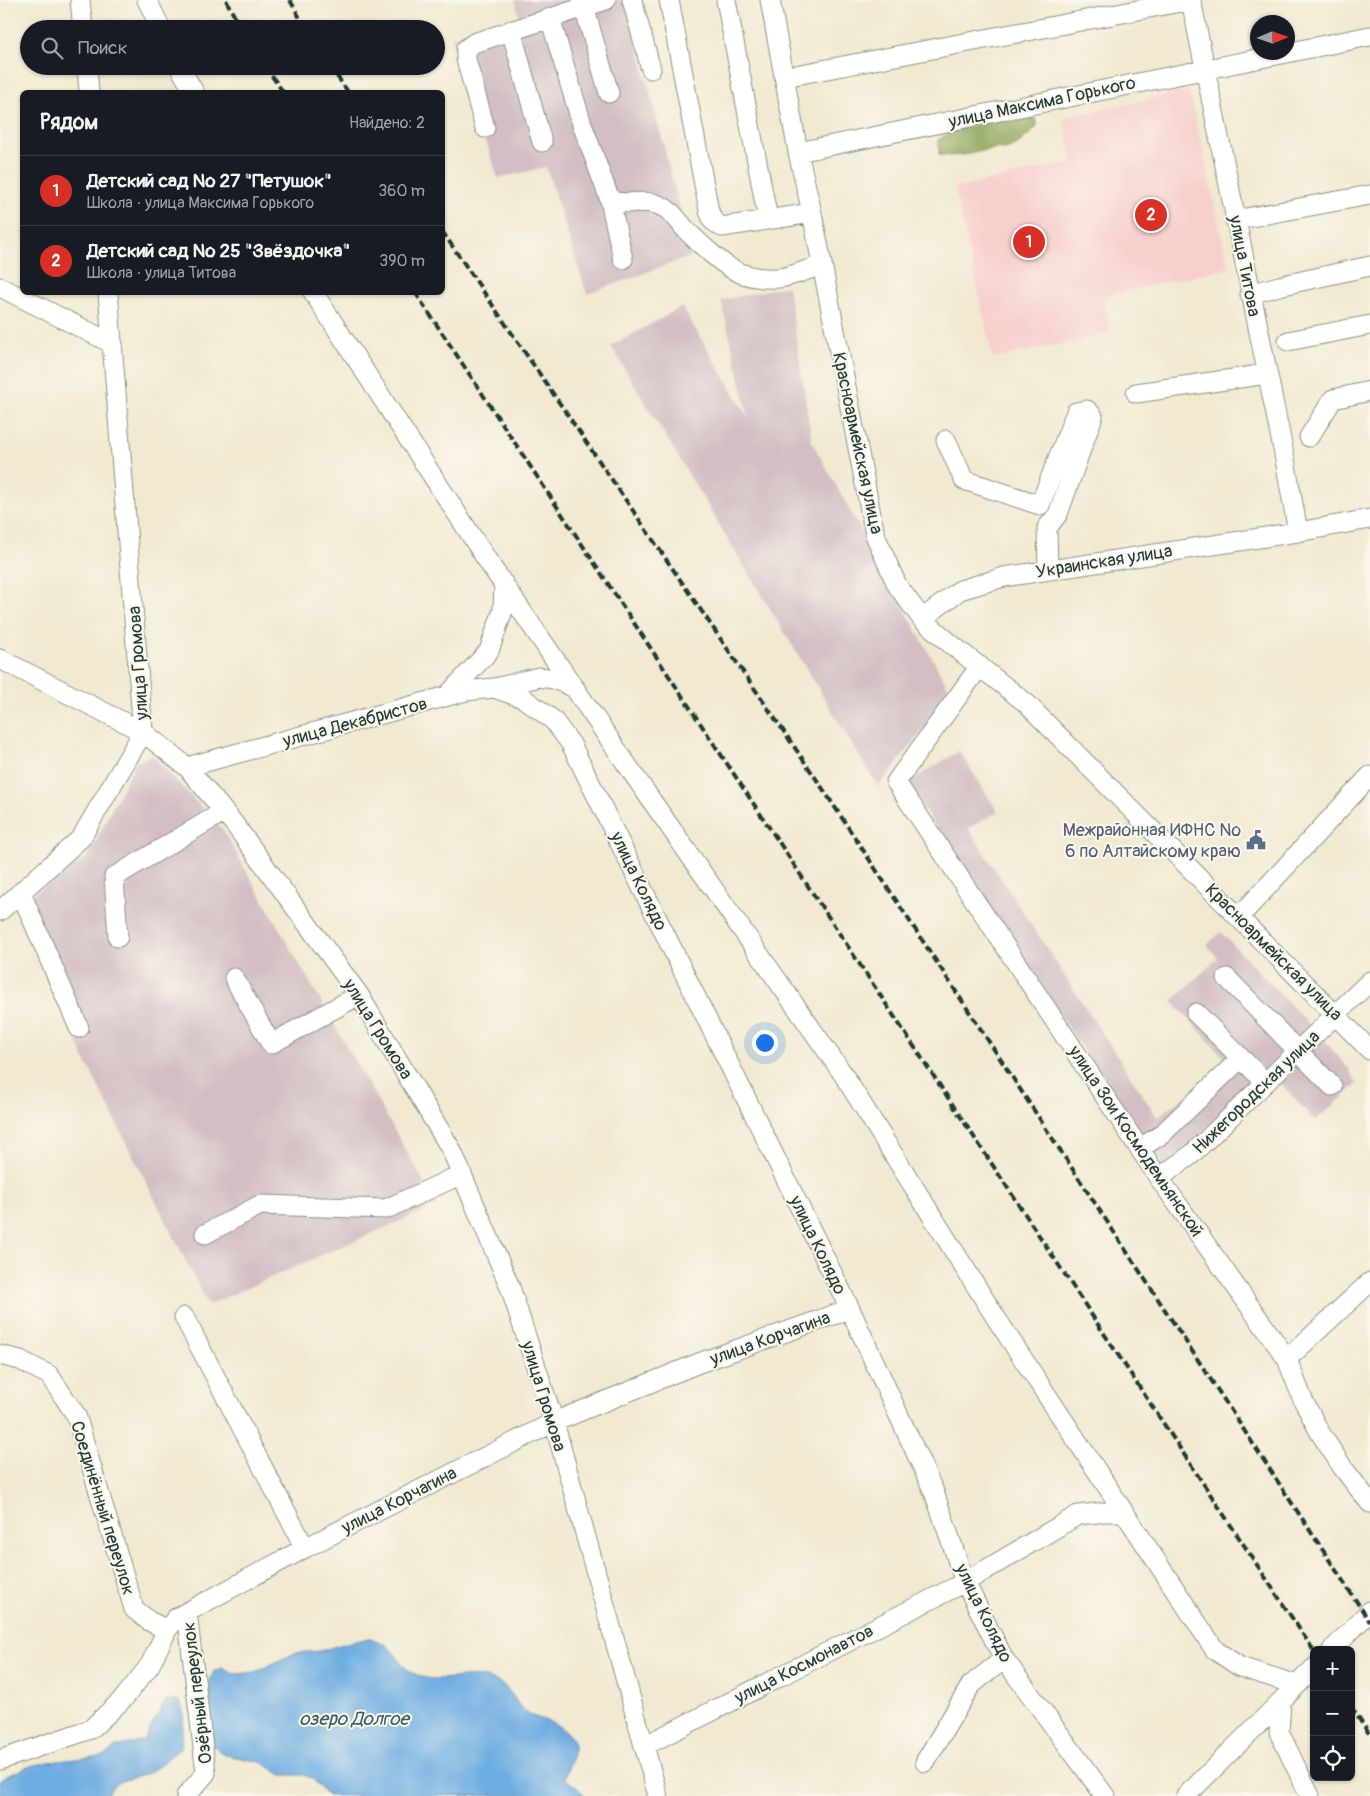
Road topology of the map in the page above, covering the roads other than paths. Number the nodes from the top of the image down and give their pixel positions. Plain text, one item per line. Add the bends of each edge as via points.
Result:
1 (147, 0) edge
2 (606, 0) edge
3 (632, 0) edge
4 (669, 0) edge
5 (726, 0) edge
6 (770, 0) edge
7 (1191, 0) edge
8 (583, 3) edge
9 (550, 18) junction
10 (157, 20) edge
11 (511, 30) junction
12 (1370, 36) edge
13 (650, 69) dead end
14 (1205, 69) junction
15 (88, 75) edge
16 (184, 75) edge
17 (785, 77) junction
18 (89, 90) edge
19 (193, 90) edge
20 (609, 93) dead end
21 (485, 128) dead end
22 (542, 142) dead end
23 (798, 152) junction
24 (1370, 195) edge
25 (610, 200) junction
26 (812, 213) junction
27 (768, 219) junction
28 (1235, 220) junction
29 (623, 259) dead end
30 (822, 265) junction
31 (1370, 266) edge
32 (0, 287) edge
33 (1250, 294) junction
34 (108, 295) edge
35 (316, 295) edge
36 (1370, 325) edge
37 (1288, 342) dead end
38 (113, 344) junction
39 (1267, 374) junction
40 (1370, 391) edge
41 (1136, 393) dead end
42 (1309, 437) dead end
43 (946, 440) dead end
44 (1040, 505) junction
45 (1370, 519) edge
46 (1047, 528) junction
47 (1298, 532) junction
48 (1048, 570) junction
49 (504, 584) junction
50 (922, 619) junction
51 (0, 659) edge
52 (980, 666) junction
53 (494, 688) junction
54 (575, 688) junction
55 (447, 697) junction
56 (524, 698) joint
57 (143, 732) junction
58 (187, 767) junction
59 (1370, 776) edge
60 (224, 812) junction
61 (21, 893) junction
62 (0, 911) edge
63 (1239, 918) junction
64 (118, 937) dead end
65 (234, 978) dead end
66 (1227, 978) dead end
67 (1370, 981) edge
68 (359, 996) junction
69 (1196, 1013) dead end
70 (1336, 1015) junction
71 (79, 1028) dead end
72 (1370, 1050) edge
73 (1298, 1051) junction
74 (1241, 1058) junction
75 (1265, 1082) junction
76 (1332, 1086) dead end
77 (1140, 1148) junction
78 (462, 1174) junction
79 (1159, 1178) junction
80 (205, 1234) dead end
81 (1370, 1282) edge
82 (850, 1309) junction
83 (184, 1316) dead end
84 (0, 1355) edge
85 (1287, 1359) junction
86 (554, 1422) junction
87 (1370, 1503) edge
88 (1124, 1512) junction
89 (305, 1548) junction
90 (964, 1582) junction
91 (187, 1612) junction
92 (1370, 1612) edge
93 (167, 1630) junction
94 (1336, 1646) edge
95 (1004, 1659) junction
96 (1310, 1672) edge
97 (1297, 1685) junction
98 (1281, 1701) junction
99 (644, 1746) junction
100 (0, 1760) edge
101 (925, 1762) dead end
102 (186, 1796) edge
103 (658, 1796) edge
104 (1105, 1796) edge
105 (1186, 1796) edge
106 (1310, 1796) edge

1 - 10 street
2 - 8 street
3 - 13 street
4 - 27 street via 713,221 722,226
5 - 27 street
6 - 17 street, Красноармейская улица
7 - 14 street, улица Титова
7 - 17 street
8 - 9 street
8 - 20 street
9 - 11 street
9 - 25 street via 582,124
11 - 21 street via 466,49
11 - 22 street
12 - 14 street, улица Максима Горького
14 - 23 street, улица Максима Горького
14 - 28 street, улица Титова
15 - 18 street
16 - 19 street
17 - 23 street, Красноармейская улица
23 - 26 street, Красноармейская улица
24 - 28 street
25 - 29 street
25 - 30 street via 620,204 644,202 658,205 676,215 712,254 736,271 779,278
26 - 27 street
26 - 30 street, Красноармейская улица
28 - 33 street, улица Титова
30 - 50 street, Красноармейская улица via 875,535 897,585
31 - 33 street
32 - 38 street
33 - 39 street, улица Титова
34 - 38 street, улица Громова
35 - 49 street
36 - 37 street
38 - 57 street, улица Громова
39 - 41 street
39 - 47 street, улица Титова
40 - 42 street via 1333,399
43 - 44 street via 964,480
44 - 46 street
44 - 46 street via 1076,412 1087,410 1092,416 1058,514
45 - 47 street, Украинская улица
46 - 48 street
47 - 48 street, Украинская улица
48 - 50 street, Украинская улица via 1004,577 960,590
49 - 54 street
49 - 55 street via 503,610 489,651
50 - 52 street, Красноармейская улица
51 - 57 street
52 - 63 street, Красноармейская улица via 1026,703
52 - 77 street, улица Зои Космодемьянской via 896,782
53 - 54 street via 539,677
53 - 55 street, улица Декабристов
53 - 56 street, улица Декабристов
54 - 88 street via 841,1072 996,1318
55 - 58 street, улица Декабристов
56 - 82 street, улица Колядо via 552,720 571,744
57 - 58 street, улица Громова
57 - 61 street via 80,838
58 - 60 street, улица Громова
59 - 63 street
60 - 64 street via 114,876
60 - 68 street, улица Громова
61 - 62 street
61 - 71 street
63 - 70 street, Красноармейская улица
65 - 68 street via 271,1044
66 - 73 street
67 - 70 street, Нижегородская улица
68 - 78 street, улица Громова via 452,1148
69 - 74 street
70 - 72 street, Красноармейская улица
70 - 73 street, Нижегородская улица
73 - 75 street, Нижегородская улица
73 - 76 street
74 - 75 street
74 - 77 street via 1161,1135
75 - 79 street, Нижегородская улица via 1191,1155
77 - 79 street, улица Зои Космодемьянской
78 - 80 street via 386,1209 260,1205
78 - 86 street, улица Громова via 510,1287
79 - 85 street, улица Зои Космодемьянской
81 - 85 street
82 - 86 street, улица Корчагина via 699,1363
82 - 90 street, улица Колядо via 934,1492
83 - 89 street
84 - 93 street, Соединённый переулок via 20,1360 49,1375 76,1415 134,1609
85 - 87 street, улица Зои Космодемьянской via 1319,1431
86 - 89 street, улица Корчагина
86 - 99 street, улица Громова
88 - 90 street, улица Космонавтов via 1078,1515
88 - 97 street via 1214,1650 1240,1667
89 - 91 street, улица Корчагина
90 - 95 street, улица Колядо
90 - 99 street, улица Космонавтов
91 - 93 street, улица Корчагина via 176,1618
91 - 102 street, Озёрный переулок via 206,1773
92 - 94 street
93 - 100 street, улица Корчагина via 150,1665 124,1698 91,1729
95 - 101 street via 971,1685
95 - 104 street, улица Колядо
96 - 97 street
97 - 98 street
98 - 105 street
98 - 106 street via 1279,1732
99 - 103 street, улица Громова

